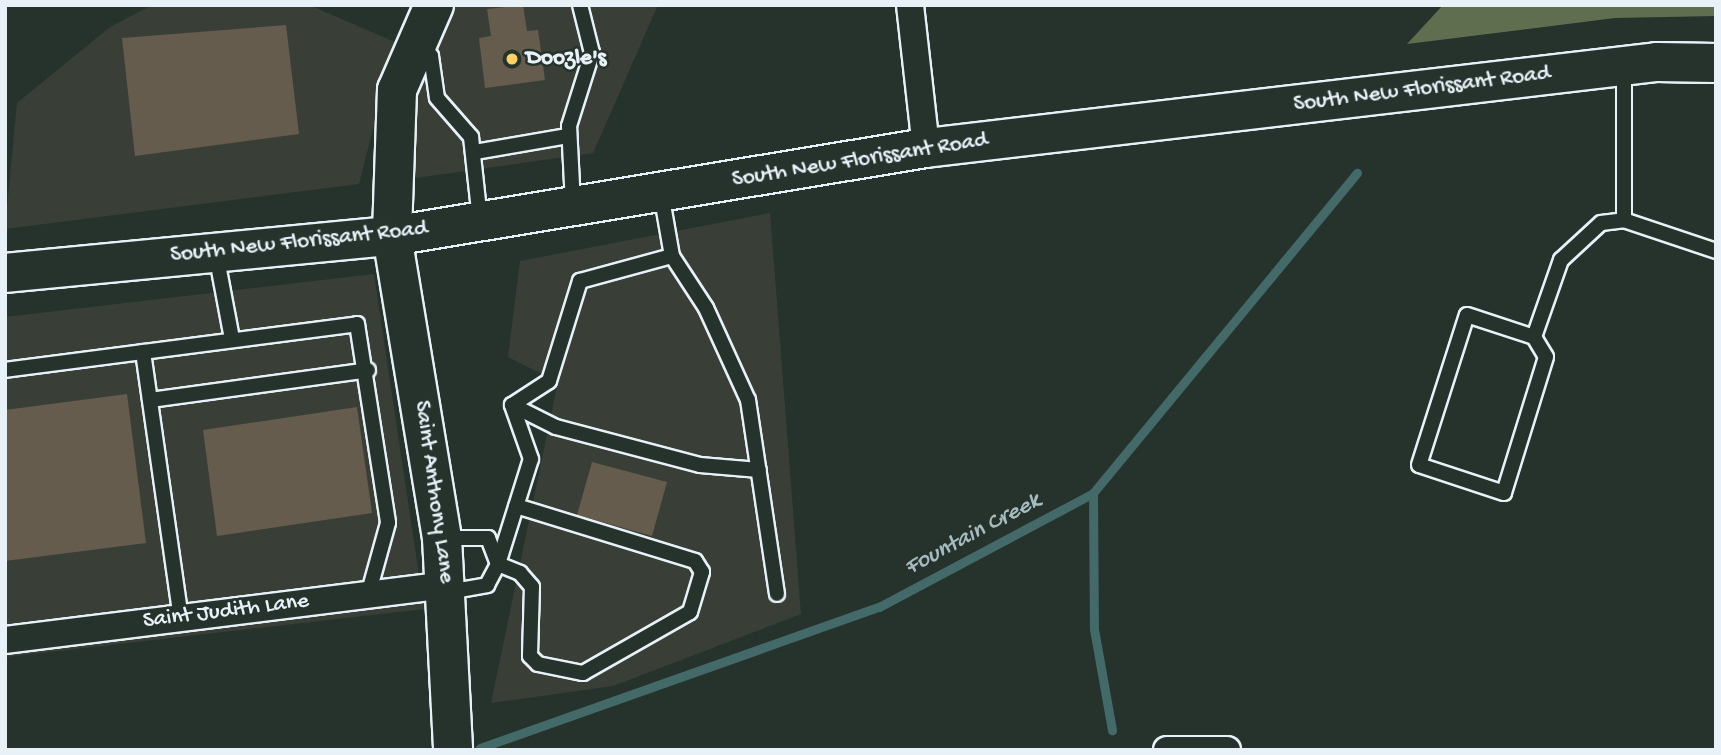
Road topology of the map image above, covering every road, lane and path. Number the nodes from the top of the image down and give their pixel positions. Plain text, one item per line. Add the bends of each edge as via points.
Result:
1 (434, 5) edge
2 (580, 5) edge
3 (910, 5) edge
4 (419, 40) junction
5 (1716, 62) edge
6 (1624, 66) junction
7 (568, 136) junction
8 (926, 148) junction
9 (475, 152) junction
10 (661, 192) junction
11 (573, 206) junction
12 (1624, 220) junction
13 (480, 221) junction
14 (392, 236) junction
15 (1716, 251) edge
16 (216, 252) junction
17 (672, 256) junction
18 (5, 273) edge
19 (1534, 337) junction
20 (232, 339) junction
21 (143, 352) junction
22 (5, 370) edge
23 (368, 370) junction
24 (150, 400) junction
25 (512, 405) junction
26 (759, 470) junction
27 (516, 506) junction
28 (442, 538) junction
29 (498, 564) junction
30 (448, 589) junction
31 (368, 594) junction
32 (777, 594) dead end
33 (181, 618) junction
34 (5, 640) edge
35 (453, 750) edge
36 (1167, 750) edge
37 (1227, 750) edge

1 - 4 main road, Saint Anthony Lane
2 - 7 lane via 592,53
3 - 8 street
4 - 9 lane via 431,56 437,98 471,137
4 - 14 main road, Saint Anthony Lane via 397,90
5 - 6 main road, South New Florissant Road
6 - 8 main road, South New Florissant Road
6 - 12 lane
7 - 9 lane
7 - 11 lane
8 - 10 main road, South New Florissant Road
9 - 13 lane
10 - 11 main road, South New Florissant Road
10 - 17 lane
11 - 13 main road, South New Florissant Road
12 - 15 lane
12 - 19 lane via 1601,223 1561,260
13 - 14 main road, South New Florissant Road
14 - 16 main road, South New Florissant Road
14 - 28 main road, Saint Anthony Lane
16 - 18 main road, South New Florissant Road
16 - 20 lane
17 - 25 lane via 580,281 549,381
17 - 26 lane via 706,308 748,400
19 - 19 lane via 1467,315 1419,465 1504,493 1546,357
20 - 21 lane
20 - 23 lane via 351,322 363,331
21 - 22 lane
21 - 24 lane
23 - 24 lane
23 - 31 lane via 387,523
24 - 33 lane
25 - 26 lane via 569,431 700,465
25 - 27 lane via 531,459
26 - 32 lane
27 - 29 lane
27 - 29 lane via 601,528 701,565 685,618 583,673 532,661 536,600 520,573
28 - 29 lane via 488,538
28 - 30 main road, Saint Anthony Lane
29 - 30 lane via 487,585
30 - 31 street, Saint Judith Lane
30 - 35 main road, Saint Anthony Lane
31 - 33 street, Saint Judith Lane
33 - 34 street, Saint Judith Lane
36 - 37 street

